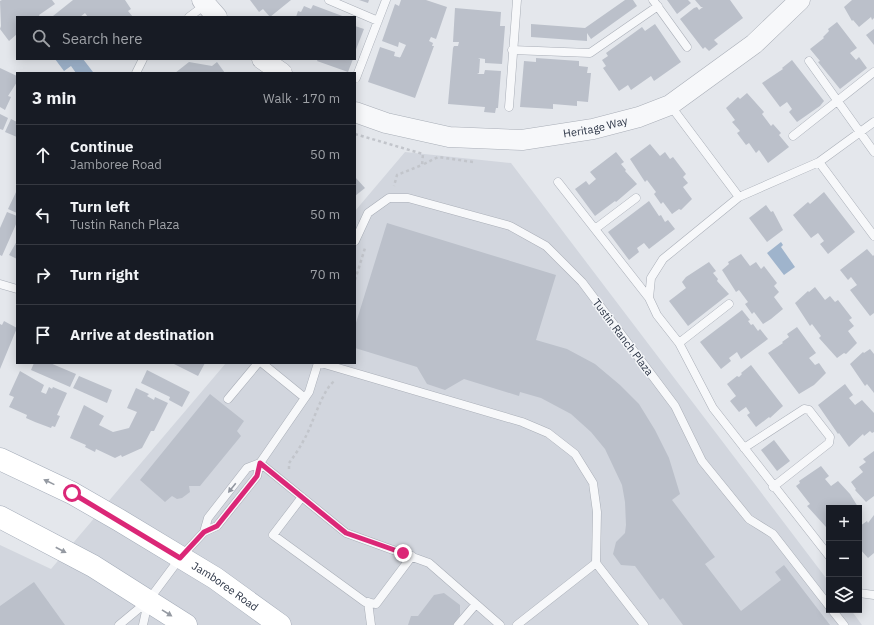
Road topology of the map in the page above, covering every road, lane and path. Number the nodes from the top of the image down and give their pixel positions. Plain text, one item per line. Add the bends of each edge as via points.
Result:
1 (329, 0) edge
2 (386, 0) edge
3 (517, 0) edge
4 (800, 0) edge
5 (656, 3) edge
6 (209, 7) edge
7 (191, 16) edge
8 (378, 21) junction
9 (687, 47) dead end
10 (512, 50) junction
11 (142, 60) edge
12 (263, 60) edge
13 (809, 61) dead end
14 (136, 72) edge
15 (281, 72) edge
16 (874, 72) edge
17 (356, 78) dead end
18 (837, 101) junction
19 (670, 105) junction
20 (509, 107) dead end
21 (356, 112) edge
22 (874, 122) edge
23 (860, 133) junction
24 (356, 134) edge
25 (793, 136) dead end
26 (874, 152) edge
27 (473, 162) dead end
28 (819, 162) junction
29 (423, 164) junction
30 (558, 182) dead end
31 (394, 186) dead end
32 (739, 197) junction
33 (636, 198) dead end
34 (595, 229) junction
35 (874, 235) edge
36 (356, 239) edge
37 (365, 246) dead end
38 (356, 277) edge
39 (0, 284) edge
40 (16, 289) edge
41 (649, 298) junction
42 (729, 304) dead end
43 (679, 343) junction
44 (257, 364) edge
45 (263, 364) edge
46 (319, 364) edge
47 (322, 364) edge
48 (335, 381) dead end
49 (305, 398) junction
50 (228, 399) dead end
51 (744, 448) junction
52 (0, 459) edge
53 (260, 463) junction
54 (289, 469) dead end
55 (773, 487) junction
56 (302, 497) junction
57 (0, 517) edge
58 (204, 532) junction
59 (826, 552) edge
60 (412, 556) junction
61 (180, 558) junction
62 (596, 563) junction
63 (862, 594) edge
64 (874, 596) edge
65 (148, 601) junction
66 (368, 602) junction
67 (826, 602) edge
68 (476, 604) junction
69 (834, 613) edge
70 (119, 625) edge
71 (143, 625) edge
72 (186, 625) edge
73 (280, 625) edge
74 (371, 625) edge
75 (458, 625) edge
76 (500, 625) edge
77 (517, 625) edge
78 (644, 625) edge
79 (844, 625) edge

1 - 8 lane
2 - 8 lane
3 - 10 lane
4 - 19 street, Heritage Way via 754,44
5 - 9 lane
5 - 10 lane via 590,53
6 - 7 lane
8 - 17 lane
10 - 20 lane
11 - 14 lane
12 - 15 street
13 - 18 lane
16 - 18 lane
18 - 23 lane
18 - 25 lane
19 - 21 street, Heritage Way via 639,117 593,129 522,140 449,137 386,123
19 - 32 lane
22 - 23 lane
23 - 26 lane
23 - 28 lane
24 - 29 path via 420,152
27 - 29 path via 438,157
28 - 32 lane
28 - 35 lane
29 - 31 path via 397,175
30 - 34 lane
32 - 41 lane via 663,259 651,278
33 - 34 lane
34 - 41 lane
36 - 67 lane, Tustin Ranch Plaza via 368,213 389,198 408,198 510,226 546,246 582,282 675,406 702,461 750,519 773,534
37 - 38 path
39 - 40 lane
41 - 43 lane via 657,315
42 - 43 lane
43 - 51 lane via 713,408
44 - 50 lane
45 - 49 lane
46 - 49 lane
47 - 62 lane via 494,414 548,433 575,454 593,483
48 - 54 path via 330,384 306,436 289,464
49 - 53 lane
51 - 55 lane
51 - 55 lane via 804,409 809,410 830,437 829,443
61 -> 52 main road, Jamboree Road via 72,493
53 - 56 lane
53 -> 58 lane via 248,468 208,518
53 - 58 lane via 257,476 217,526
55 - 59 lane
56 - 60 lane via 346,533
56 - 66 lane via 272,535
57 -> 65 main road via 92,566
58 - 61 lane
60 - 66 lane via 376,604
60 - 68 lane via 429,562
61 - 65 lane
61 - 73 main road, Jamboree Road via 215,578
62 - 77 lane
62 - 78 lane
63 - 64 lane
65 - 70 lane
65 - 71 lane
65 -> 72 main road
66 - 74 lane
68 - 75 lane
68 - 76 lane
69 - 79 lane

